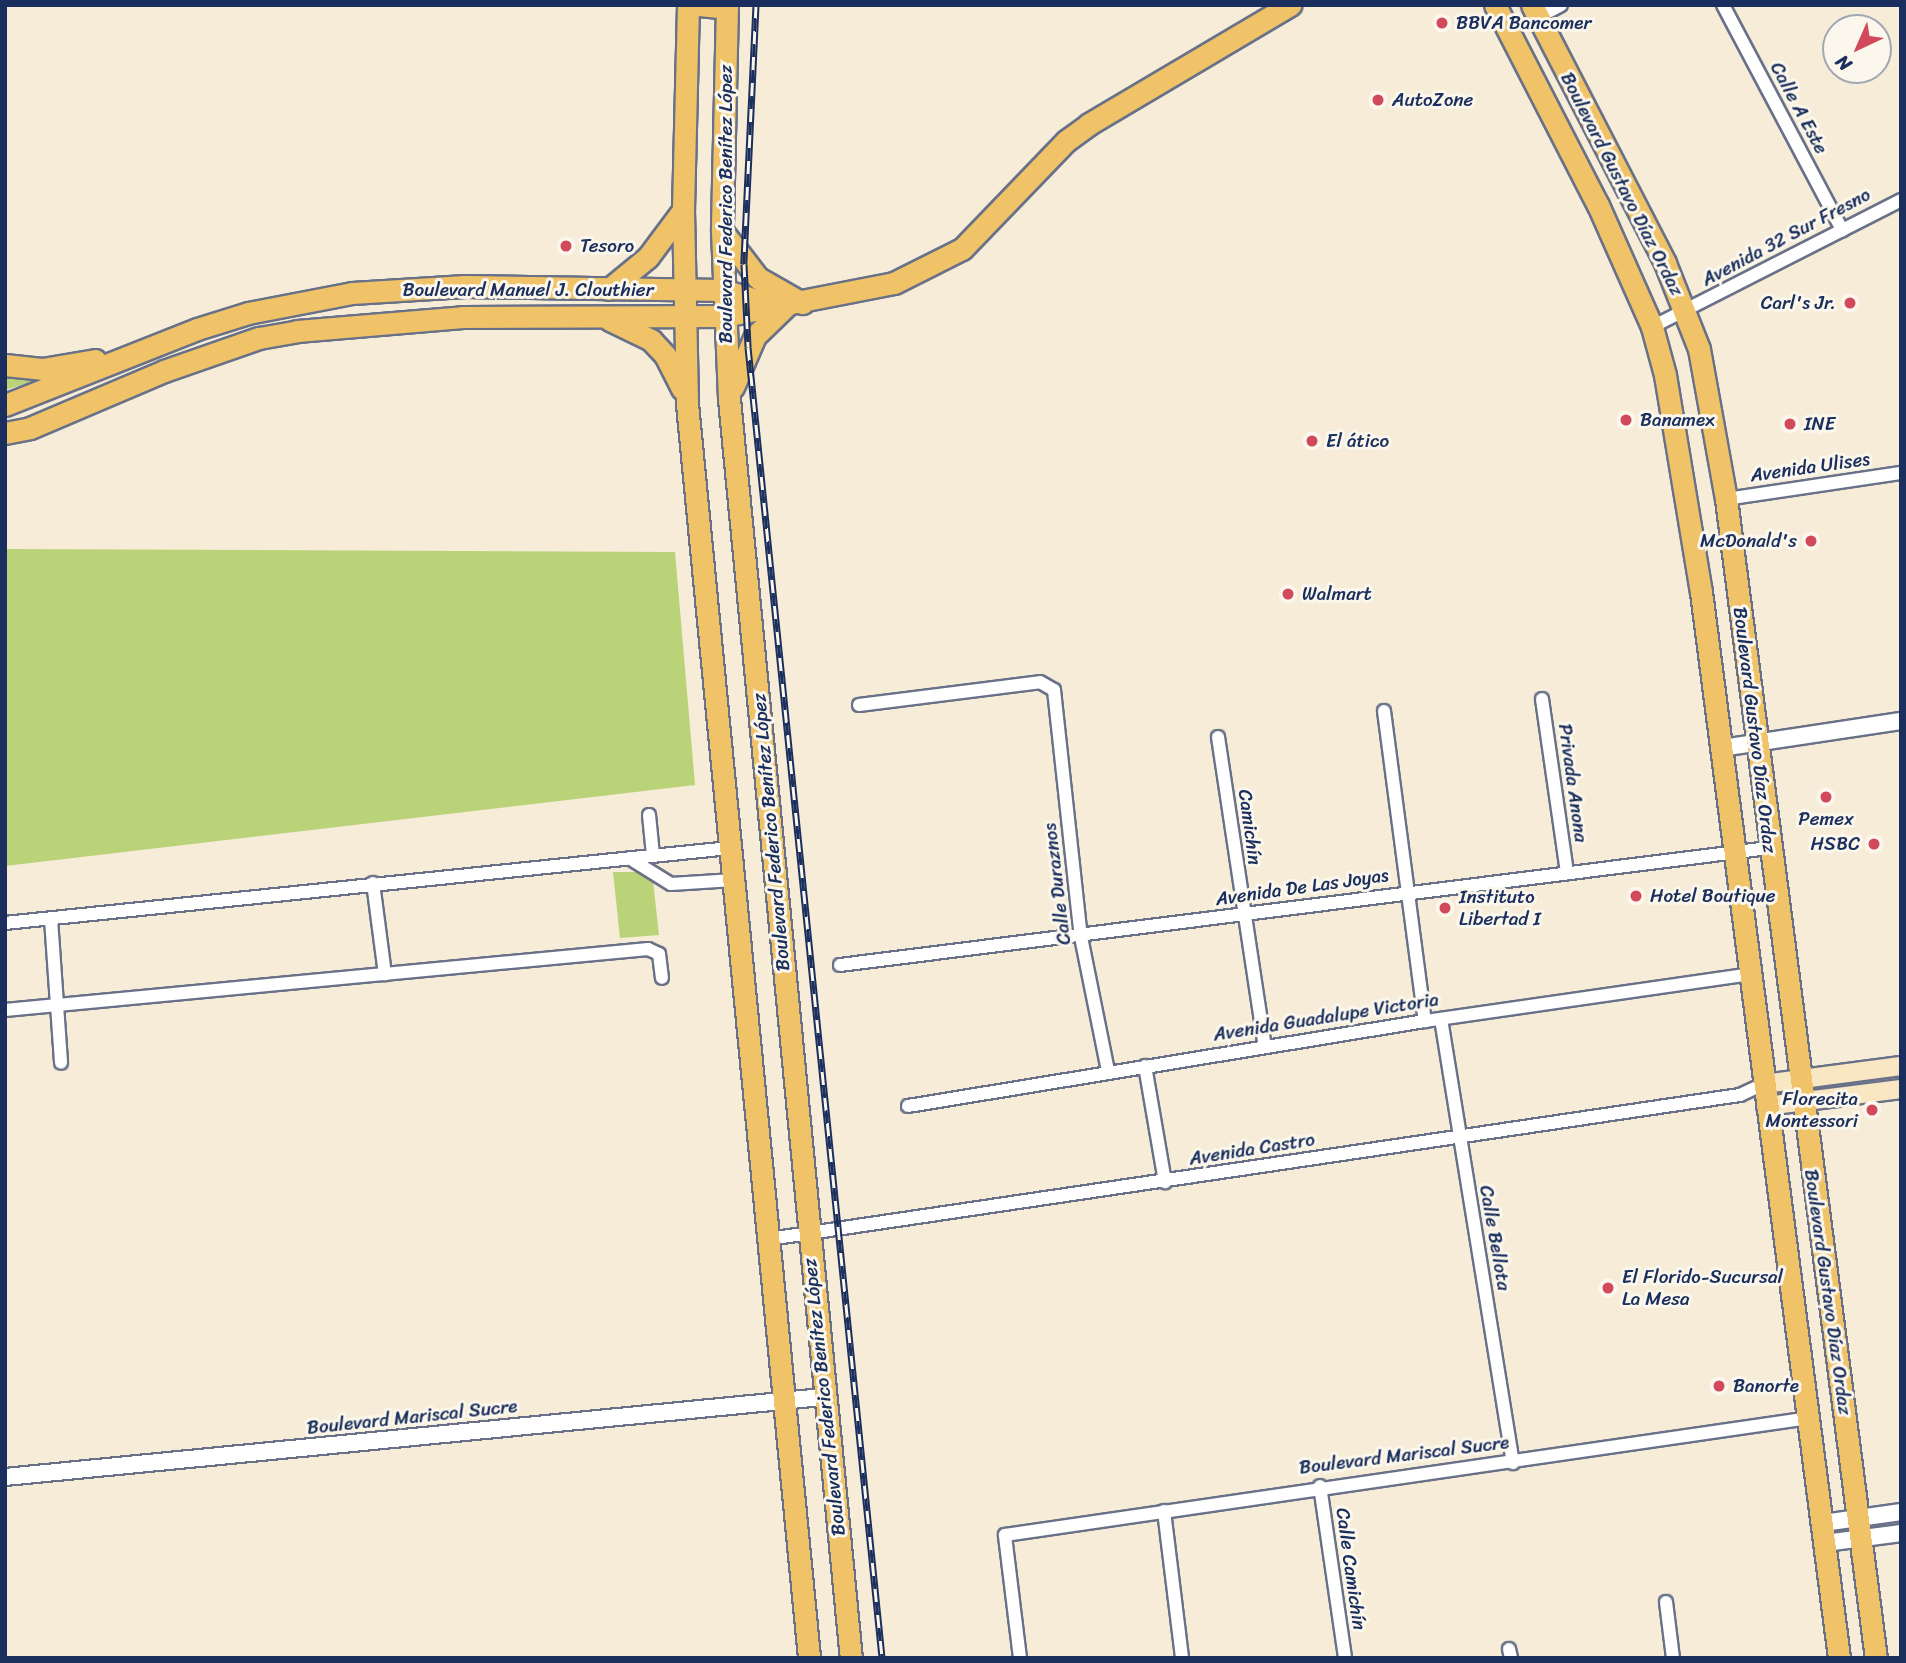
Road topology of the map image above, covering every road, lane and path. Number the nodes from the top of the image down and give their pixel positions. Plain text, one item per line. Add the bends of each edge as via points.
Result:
1 (688, 5) edge
2 (699, 5) edge
3 (1290, 5) edge
4 (1495, 5) edge
5 (1561, 5) edge
6 (1723, 5) edge
7 (727, 7) edge
8 (1535, 11) edge
9 (1901, 200) edge
10 (682, 210) junction
11 (1842, 230) junction
12 (722, 231) junction
13 (609, 289) junction
14 (723, 290) junction
15 (683, 291) junction
16 (787, 304) junction
17 (1686, 312) junction
18 (723, 316) junction
19 (684, 317) junction
20 (605, 318) junction
21 (1652, 327) junction
22 (118, 358) junction
23 (5, 365) edge
24 (729, 400) junction
25 (687, 404) junction
26 (5, 405) edge
27 (30, 428) junction
28 (5, 433) edge
29 (5, 443) edge
30 (1901, 473) edge
31 (1726, 499) junction
32 (1542, 699) dead end
33 (859, 705) dead end
34 (1384, 711) dead end
35 (1901, 721) edge
36 (1218, 737) dead end
37 (1754, 742) junction
38 (1722, 748) junction
39 (649, 815) dead end
40 (730, 848) junction
41 (1769, 848) junction
42 (1733, 852) junction
43 (653, 855) junction
44 (629, 858) junction
45 (1567, 873) junction
46 (734, 880) junction
47 (373, 883) junction
48 (1407, 892) junction
49 (1243, 915) junction
50 (51, 919) junction
51 (5, 923) edge
52 (1081, 937) junction
53 (840, 965) dead end
54 (385, 974) junction
55 (1750, 974) junction
56 (662, 978) dead end
57 (56, 1006) junction
58 (5, 1010) edge
59 (1441, 1018) junction
60 (1425, 1021) junction
61 (1265, 1046) junction
62 (61, 1063) dead end
63 (1145, 1066) junction
64 (1901, 1066) edge
65 (1108, 1071) junction
66 (1799, 1077) junction
67 (1764, 1084) junction
68 (1901, 1089) edge
69 (1740, 1095) junction
70 (1802, 1101) junction
71 (908, 1106) dead end
72 (1766, 1106) junction
73 (1457, 1136) junction
74 (1165, 1182) junction
75 (809, 1233) junction
76 (769, 1239) junction
77 (823, 1397) junction
78 (783, 1401) junction
79 (1809, 1418) junction
80 (1513, 1463) junction
81 (5, 1478) edge
82 (1320, 1486) junction
83 (1164, 1511) junction
84 (1901, 1512) edge
85 (1860, 1528) junction
86 (1824, 1533) junction
87 (1901, 1533) edge
88 (1666, 1602) dead end
89 (809, 1658) edge
90 (851, 1658) edge
91 (1020, 1658) edge
92 (1182, 1658) edge
93 (1345, 1658) edge
94 (1673, 1658) edge
95 (1839, 1658) edge
96 (1876, 1658) edge

1 - 10 main road, Boulevard Federico Benítez López
2 - 7 main road
3 - 16 main road, Boulevard Manuel J. Clouthier via 1066,141 962,249 894,283
4 - 21 main road, Boulevard Gustavo Díaz Ordaz via 1598,205
5 - 8 street
6 - 11 street, Calle A Este
7 - 12 main road, Boulevard Federico Benítez López
8 - 17 main road, Boulevard Gustavo Díaz Ordaz
9 - 11 street, Avenida 32 Sur Fresno
10 - 13 main road via 648,257
10 - 15 main road, Boulevard Federico Benítez López
11 - 17 street, Avenida 32 Sur Fresno
12 - 14 main road, Boulevard Federico Benítez López
12 - 16 main road via 758,278
13 - 15 main road, Boulevard Manuel J. Clouthier
13 - 22 main road, Boulevard Manuel J. Clouthier via 464,286 352,293 248,313
14 - 15 main road, Boulevard Manuel J. Clouthier
14 - 16 main road, Boulevard Manuel J. Clouthier
14 - 18 main road, Boulevard Federico Benítez López
15 - 19 main road, Boulevard Federico Benítez López
16 - 18 main road, Boulevard Manuel J. Clouthier
16 - 24 main road via 748,347
17 - 21 street, Avenida 32 Sur Fresno
17 - 31 main road, Boulevard Gustavo Díaz Ordaz via 1699,349
18 - 19 main road, Boulevard Manuel J. Clouthier
18 - 24 main road, Boulevard Federico Benítez López
19 - 20 main road, Boulevard Manuel J. Clouthier
19 - 25 main road, Boulevard Federico Benítez López
20 - 25 main road via 651,340 675,371
20 - 27 main road, Boulevard Manuel J. Clouthier via 462,317 259,338 164,371
21 - 38 main road, Boulevard Gustavo Díaz Ordaz via 1682,470
22 - 23 main road via 42,369
22 - 26 main road, Boulevard Manuel J. Clouthier
24 - 75 main road, Boulevard Federico Benítez López
25 - 40 main road, Boulevard Federico Benítez López
27 - 28 main road, Boulevard Manuel J. Clouthier
27 - 29 main road
30 - 31 street, Avenida Ulises
31 - 37 main road, Boulevard Gustavo Díaz Ordaz
32 - 45 street, Privada Anona
33 - 52 street, Calle Duraznos via 1040,681 1054,690
34 - 48 street
35 - 37 street
36 - 49 street, Camichín
37 - 38 street
37 - 41 main road, Boulevard Gustavo Díaz Ordaz
38 - 42 main road, Boulevard Gustavo Díaz Ordaz
39 - 43 street
40 - 43 street
40 - 46 main road, Boulevard Federico Benítez López
41 - 42 street, Avenida De Las Joyas
41 - 66 main road, Boulevard Gustavo Díaz Ordaz
42 - 45 street, Avenida De Las Joyas
42 - 55 main road, Boulevard Gustavo Díaz Ordaz
43 - 44 street
44 - 46 street via 671,884
44 - 47 street
45 - 48 street, Avenida De Las Joyas
46 - 76 main road, Boulevard Federico Benítez López
47 - 50 street
47 - 54 street
48 - 49 street, Avenida De Las Joyas
48 - 60 street
49 - 52 street, Avenida De Las Joyas
49 - 61 street, Camichín
50 - 51 street
50 - 57 street
52 - 53 street, Avenida De Las Joyas
52 - 65 street, Calle Duraznos
54 - 56 street via 648,948 659,954
54 - 57 street
55 - 59 street, Avenida Guadalupe Victoria
55 - 67 main road, Boulevard Gustavo Díaz Ordaz
57 - 58 street
57 - 62 street
59 - 60 street, Avenida Guadalupe Victoria
59 - 73 street, Calle Bellota
60 - 61 street, Avenida Guadalupe Victoria
61 - 63 street, Avenida Guadalupe Victoria
63 - 65 street, Avenida Guadalupe Victoria
63 - 74 street
64 - 66 main road
65 - 71 street, Avenida Guadalupe Victoria
66 - 67 main road
66 - 70 main road, Boulevard Gustavo Díaz Ordaz
67 - 69 street, Avenida Castro
67 - 72 main road, Boulevard Gustavo Díaz Ordaz
68 - 70 main road
69 - 72 street
69 - 73 street, Avenida Castro
70 - 72 main road
70 - 85 main road, Boulevard Gustavo Díaz Ordaz
72 - 79 main road, Boulevard Gustavo Díaz Ordaz
73 - 74 street, Avenida Castro
73 - 80 street, Calle Bellota
74 - 75 street, Avenida Castro
75 - 76 street, Avenida Castro
75 - 77 main road, Boulevard Federico Benítez López
76 - 78 main road, Boulevard Federico Benítez López
77 - 78 street, Boulevard Mariscal Sucre
77 - 90 main road, Boulevard Federico Benítez López
78 - 81 street, Boulevard Mariscal Sucre
78 - 89 main road, Boulevard Federico Benítez López
79 - 80 street, Boulevard Mariscal Sucre
79 - 86 main road, Boulevard Gustavo Díaz Ordaz
80 - 82 street, Boulevard Mariscal Sucre
82 - 83 street, Boulevard Mariscal Sucre
82 - 93 street, Calle Camichín
83 - 91 street, Boulevard Mariscal Sucre via 1005,1535
83 - 92 street
84 - 85 street
85 - 86 street
85 - 87 street
85 - 96 main road, Boulevard Gustavo Díaz Ordaz
86 - 95 main road, Boulevard Gustavo Díaz Ordaz
88 - 94 street

